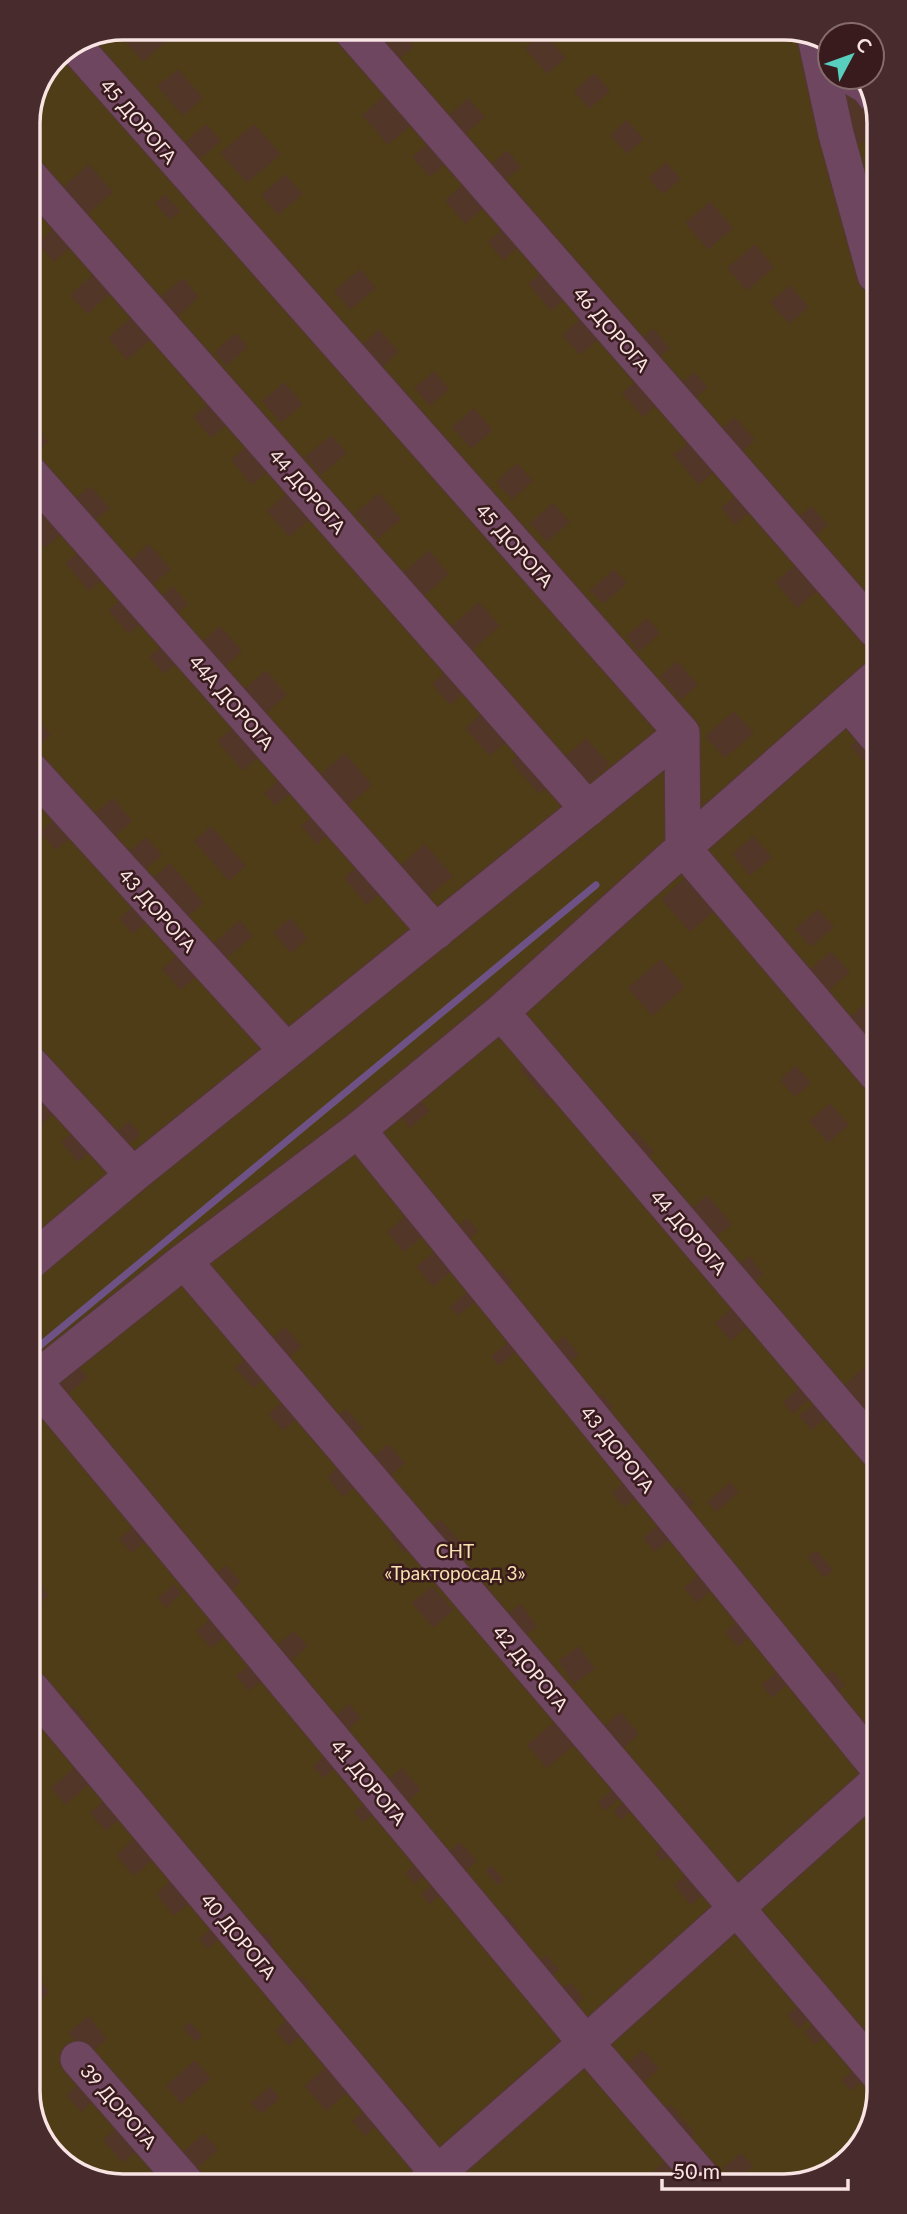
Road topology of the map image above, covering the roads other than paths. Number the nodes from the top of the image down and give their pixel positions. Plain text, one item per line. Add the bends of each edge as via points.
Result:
1 (359, 40) edge
2 (80, 52) edge
3 (828, 91) edge
4 (40, 188) edge
5 (867, 249) edge
6 (40, 484) edge
7 (867, 621) edge
8 (867, 686) edge
9 (848, 703) junction
10 (867, 725) edge
11 (682, 733) junction
12 (40, 780) edge
13 (588, 809) junction
14 (682, 848) junction
15 (436, 933) junction
16 (501, 1012) junction
17 (287, 1051) junction
18 (867, 1062) edge
19 (40, 1073) edge
20 (358, 1130) junction
21 (133, 1175) junction
22 (40, 1253) edge
23 (184, 1261) junction
24 (40, 1376) edge
25 (40, 1390) edge
26 (867, 1439) edge
27 (40, 1699) edge
28 (867, 1755) edge
29 (867, 1791) edge
30 (736, 1908) junction
31 (586, 2043) junction
32 (78, 2059) dead end
33 (867, 2060) edge
34 (178, 2174) edge
35 (431, 2174) edge
36 (443, 2174) edge
37 (699, 2174) edge

1 - 7 street, 46 ДОРОГА
2 - 11 street, 45 ДОРОГА
3 - 5 street
4 - 13 street, 44 ДОРОГА
6 - 15 street, 44А ДОРОГА
8 - 9 street
9 - 10 street
9 - 14 street
11 - 13 street
11 - 14 street
12 - 17 street, 43 ДОРОГА
13 - 15 street
14 - 16 street
14 - 18 street
15 - 17 street
16 - 20 street
16 - 26 street, 44 ДОРОГА
17 - 21 street
19 - 21 street
20 - 23 street
20 - 28 street, 43 ДОРОГА
21 - 22 street
23 - 24 street
23 - 30 street, 42 ДОРОГА
25 - 31 street, 41 ДОРОГА
27 - 35 street, 40 ДОРОГА
29 - 30 street
30 - 31 street
30 - 33 street, 42 ДОРОГА
31 - 36 street
31 - 37 street, 41 ДОРОГА
32 - 34 street, 39 ДОРОГА

